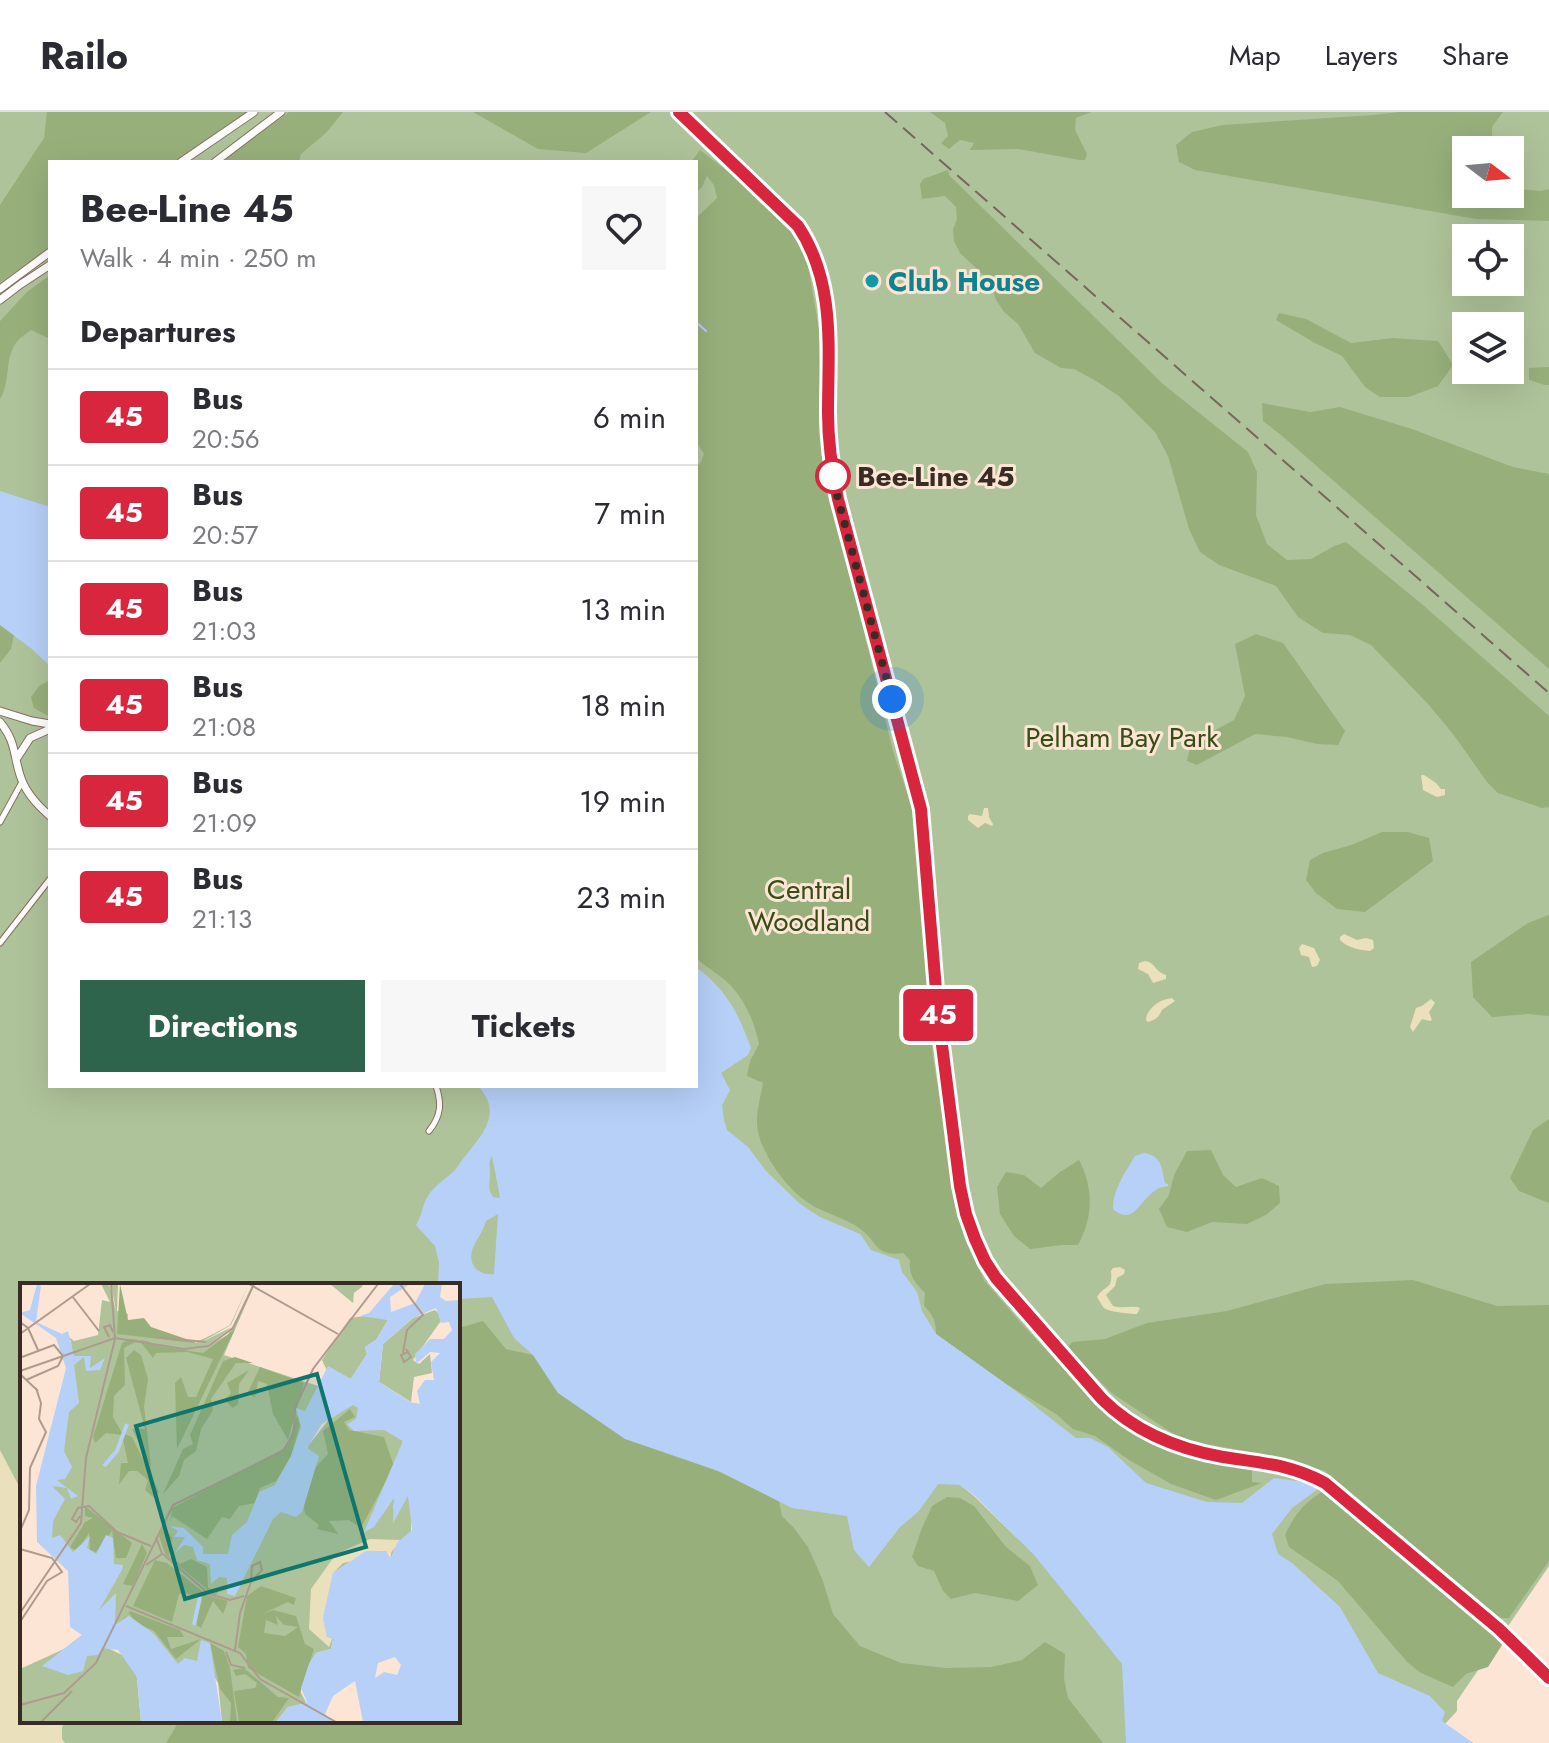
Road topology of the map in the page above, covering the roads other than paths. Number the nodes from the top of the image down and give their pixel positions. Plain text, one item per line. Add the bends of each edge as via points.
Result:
1 (254, 112) edge
2 (281, 112) edge
3 (679, 112) edge
4 (184, 160) edge
5 (218, 160) edge
6 (48, 253) edge
7 (48, 266) edge
8 (0, 289) edge
9 (0, 300) edge
10 (0, 711) edge
11 (0, 722) edge
12 (48, 725) edge
13 (48, 727) edge
14 (17, 758) junction
15 (22, 781) junction
16 (48, 814) edge
17 (0, 822) edge
18 (48, 882) edge
19 (0, 943) edge
20 (437, 1088) edge
21 (429, 1131) dead end
22 (1549, 1678) edge

1 - 4 main road
2 - 5 main road
3 - 22 main road via 798,226 822,280 830,345 832,472 921,809 938,1014 960,1186 985,1261 1010,1296 1119,1414 1149,1434 1185,1448 1296,1469 1325,1483 1499,1629
6 - 8 main road
7 - 9 main road
10 - 12 main road
11 - 14 main road
13 - 14 main road via 30,738
14 - 15 main road
15 - 16 main road
15 - 17 street
18 - 19 street
20 - 21 street via 440,1110

